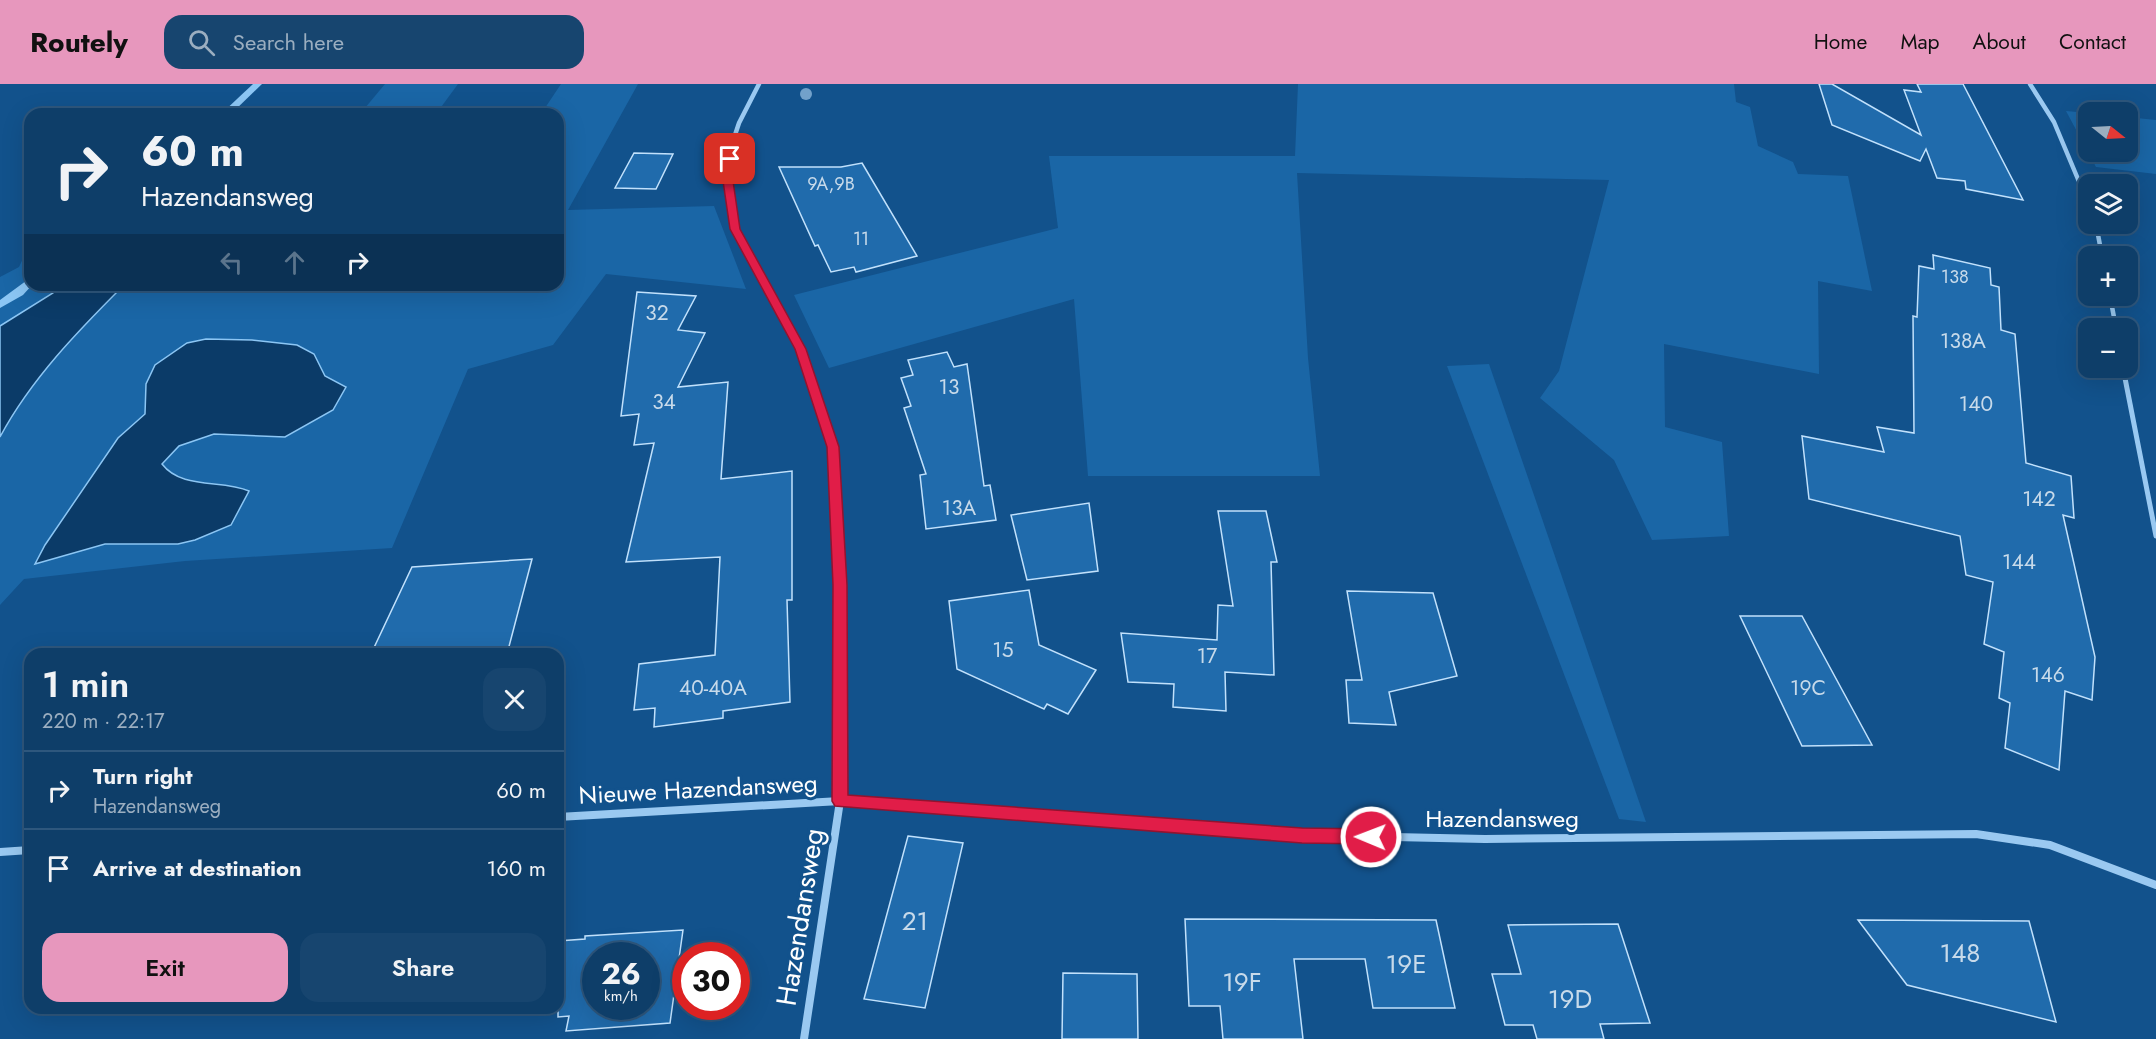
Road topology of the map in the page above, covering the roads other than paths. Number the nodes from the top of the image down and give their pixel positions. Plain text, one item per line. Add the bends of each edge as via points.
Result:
1 (759, 84) edge
2 (2030, 84) edge
3 (2078, 179) edge
4 (2125, 378) edge
5 (2156, 536) edge
6 (840, 801) junction
7 (564, 817) edge
8 (24, 850) edge
9 (0, 852) edge
10 (2156, 885) edge
11 (804, 1039) edge

1 - 6 street, Hazendansweg via 739,123 727,174 735,229 800,349 833,447 840,585
2 - 3 street via 2054,122
4 - 5 street
6 - 7 street, Nieuwe Hazendansweg
6 - 10 street, Hazendansweg via 1302,836 1485,839 1976,834 2050,844
6 - 11 street, Hazendansweg
8 - 9 street

